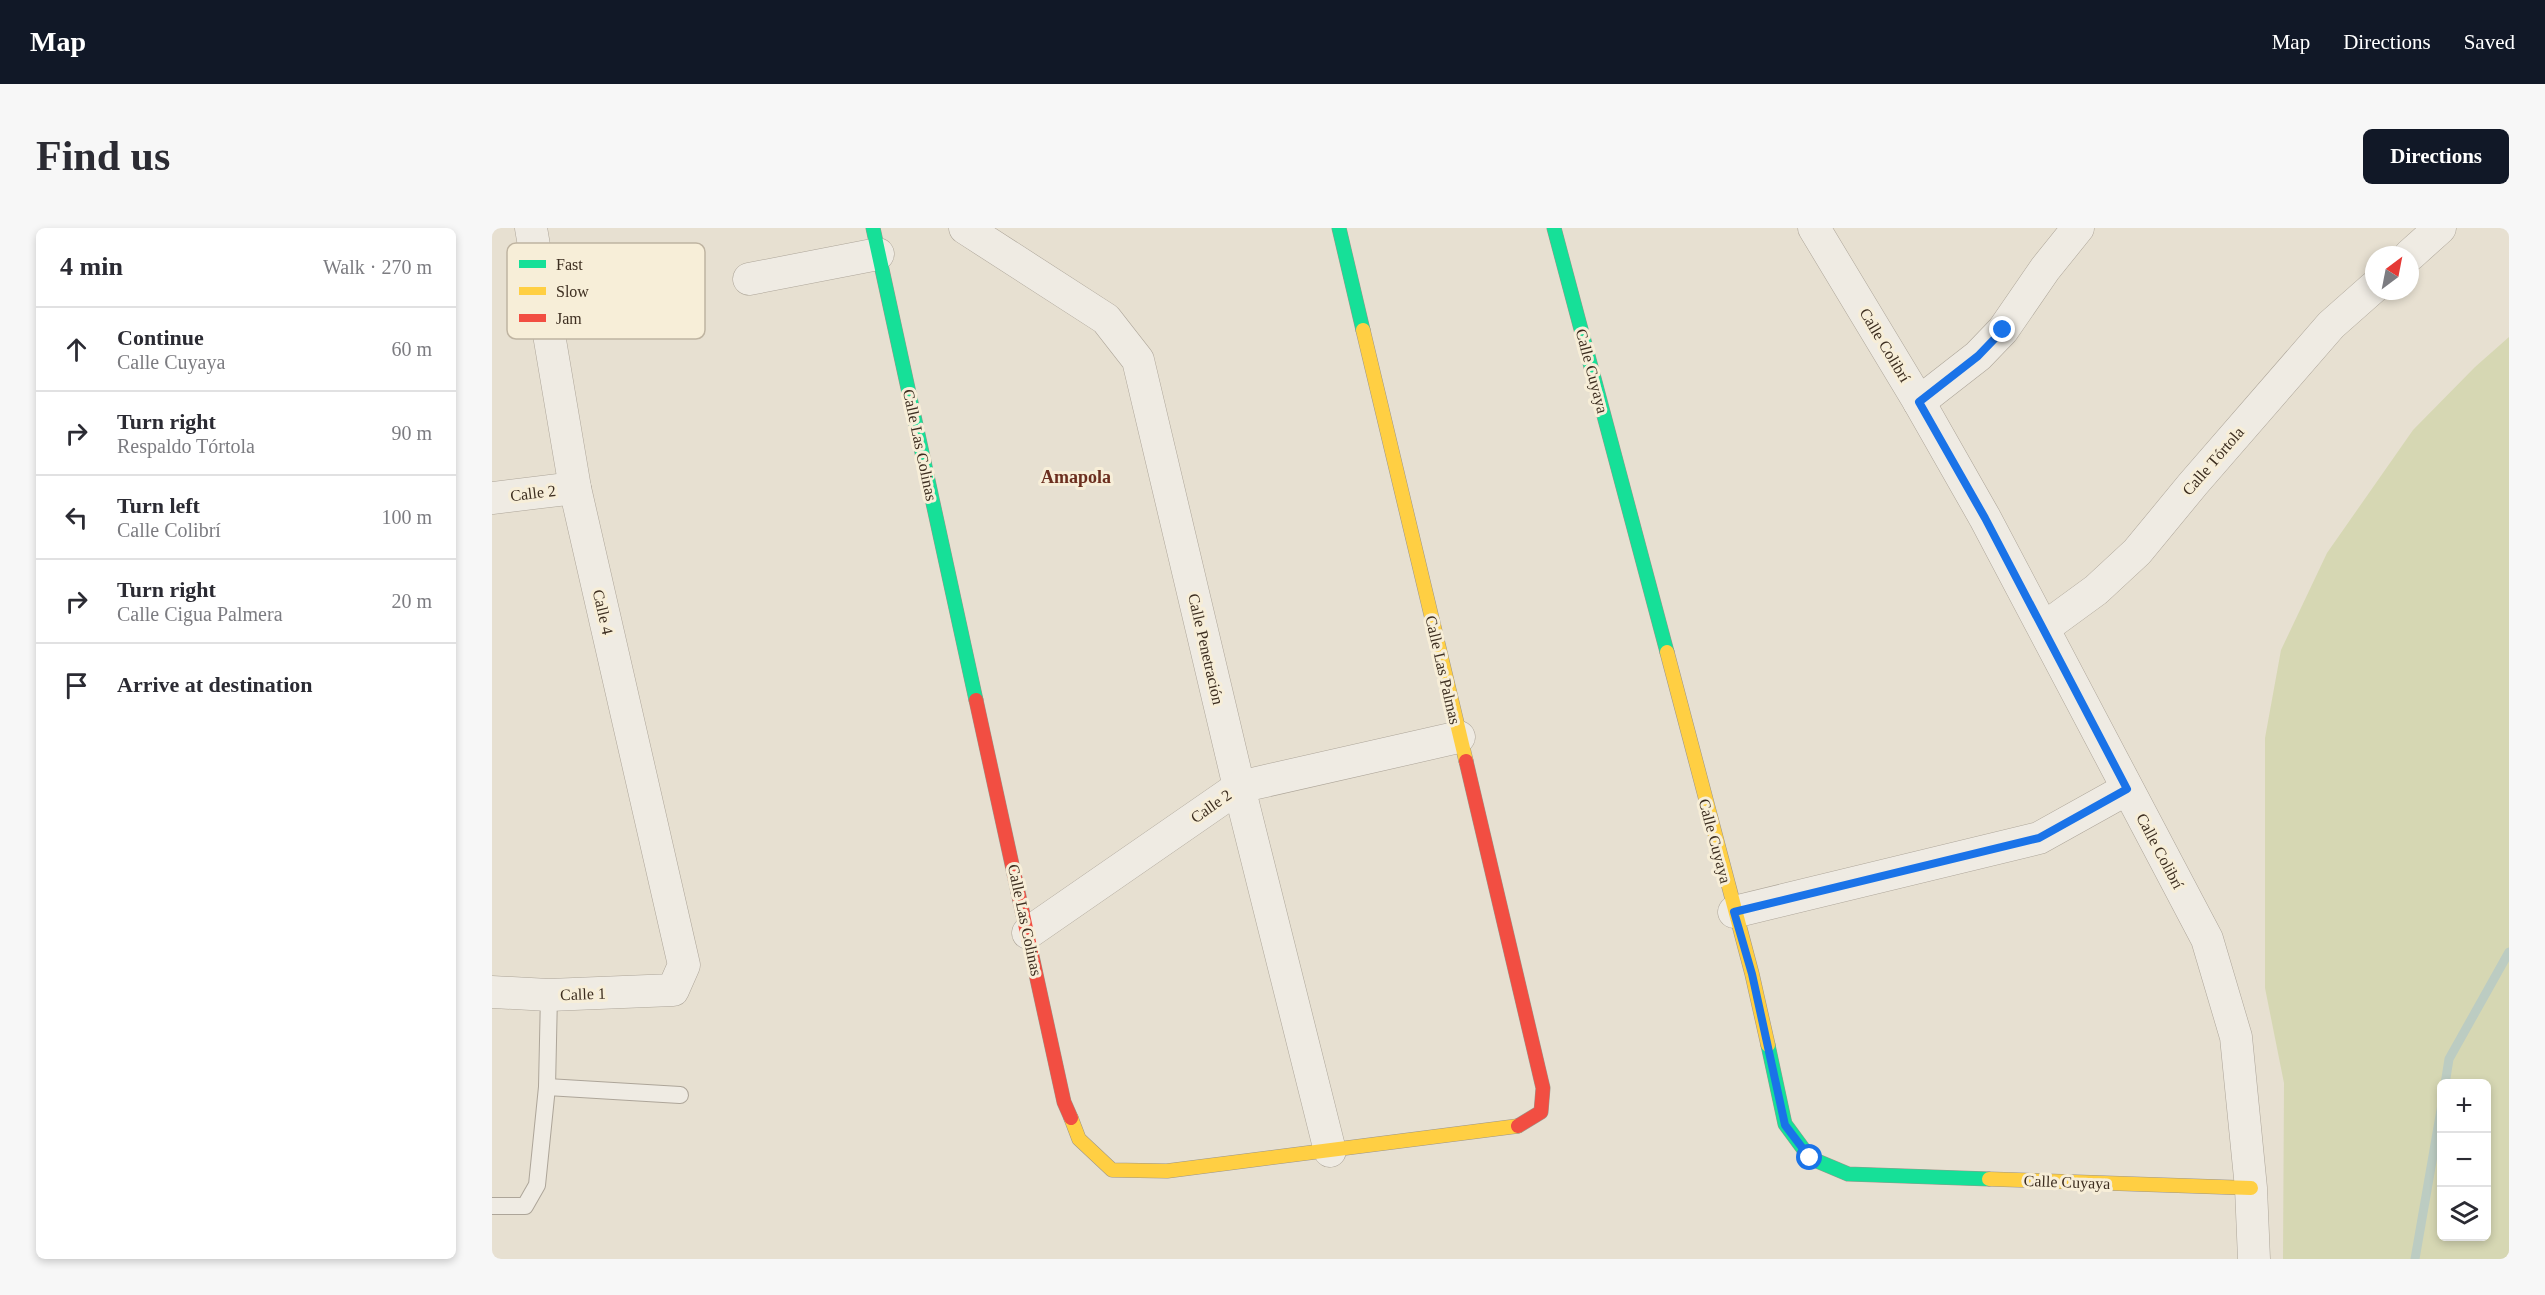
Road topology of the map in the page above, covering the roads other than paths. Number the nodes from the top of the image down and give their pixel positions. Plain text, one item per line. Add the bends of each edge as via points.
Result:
1 (531, 228) edge
2 (965, 228) edge
3 (1339, 228) edge
4 (1554, 228) edge
5 (1814, 228) edge
6 (2078, 228) edge
7 (2440, 228) edge
8 (875, 241) edge
9 (534, 243) edge
10 (2419, 247) edge
11 (749, 279) dead end
12 (2365, 294) edge
13 (550, 339) edge
14 (1919, 402) junction
15 (575, 488) junction
16 (492, 498) edge
17 (2044, 628) junction
18 (1459, 737) junction
19 (1239, 787) junction
20 (2127, 789) junction
21 (1734, 912) junction
22 (1028, 933) junction
23 (673, 990) joint
24 (492, 992) edge
25 (549, 995) junction
26 (547, 1087) junction
27 (680, 1095) dead end
28 (1541, 1112) joint
29 (1330, 1151) junction
30 (2251, 1188) junction
31 (492, 1206) edge
32 (2254, 1259) edge

1 - 9 street, Calle 4
2 - 19 street, Calle Penetración via 1106,319 1138,360
3 - 18 street, Calle Las Palmas
4 - 21 street, Calle Cuyaya
5 - 14 street, Calle Colibrí
6 - 14 street via 2003,330 1978,356
7 - 10 street
8 - 11 street
8 - 22 street, Calle Las Colinas
12 - 17 street, Calle Tórtola via 2331,325 2138,552 2096,590
13 - 15 street, Calle 4
14 - 17 street, Calle Colibrí
15 - 16 street, Calle 2
15 - 23 street, Calle 4 via 684,965
17 - 20 street, Calle Colibrí
18 - 19 street, Calle 2
18 - 28 street, Calle Las Palmas via 1543,1088
19 - 22 street, Calle 2
19 - 29 street, Calle Penetración
20 - 21 street via 2039,838
20 - 30 street, Calle Colibrí via 2206,939 2236,1037
21 - 30 street, Calle Cuyaya via 1752,974 1785,1125 1810,1158 1848,1174
22 - 29 street, Calle Las Colinas via 1064,1102 1078,1139 1112,1170 1167,1171
23 - 25 street, Calle 1
24 - 25 street, Calle 1
25 - 26 lane
26 - 27 lane
26 - 31 lane via 537,1185 525,1206
28 - 29 street, Calle Las Colinas via 1520,1126
30 - 32 street, Calle Colibrí

